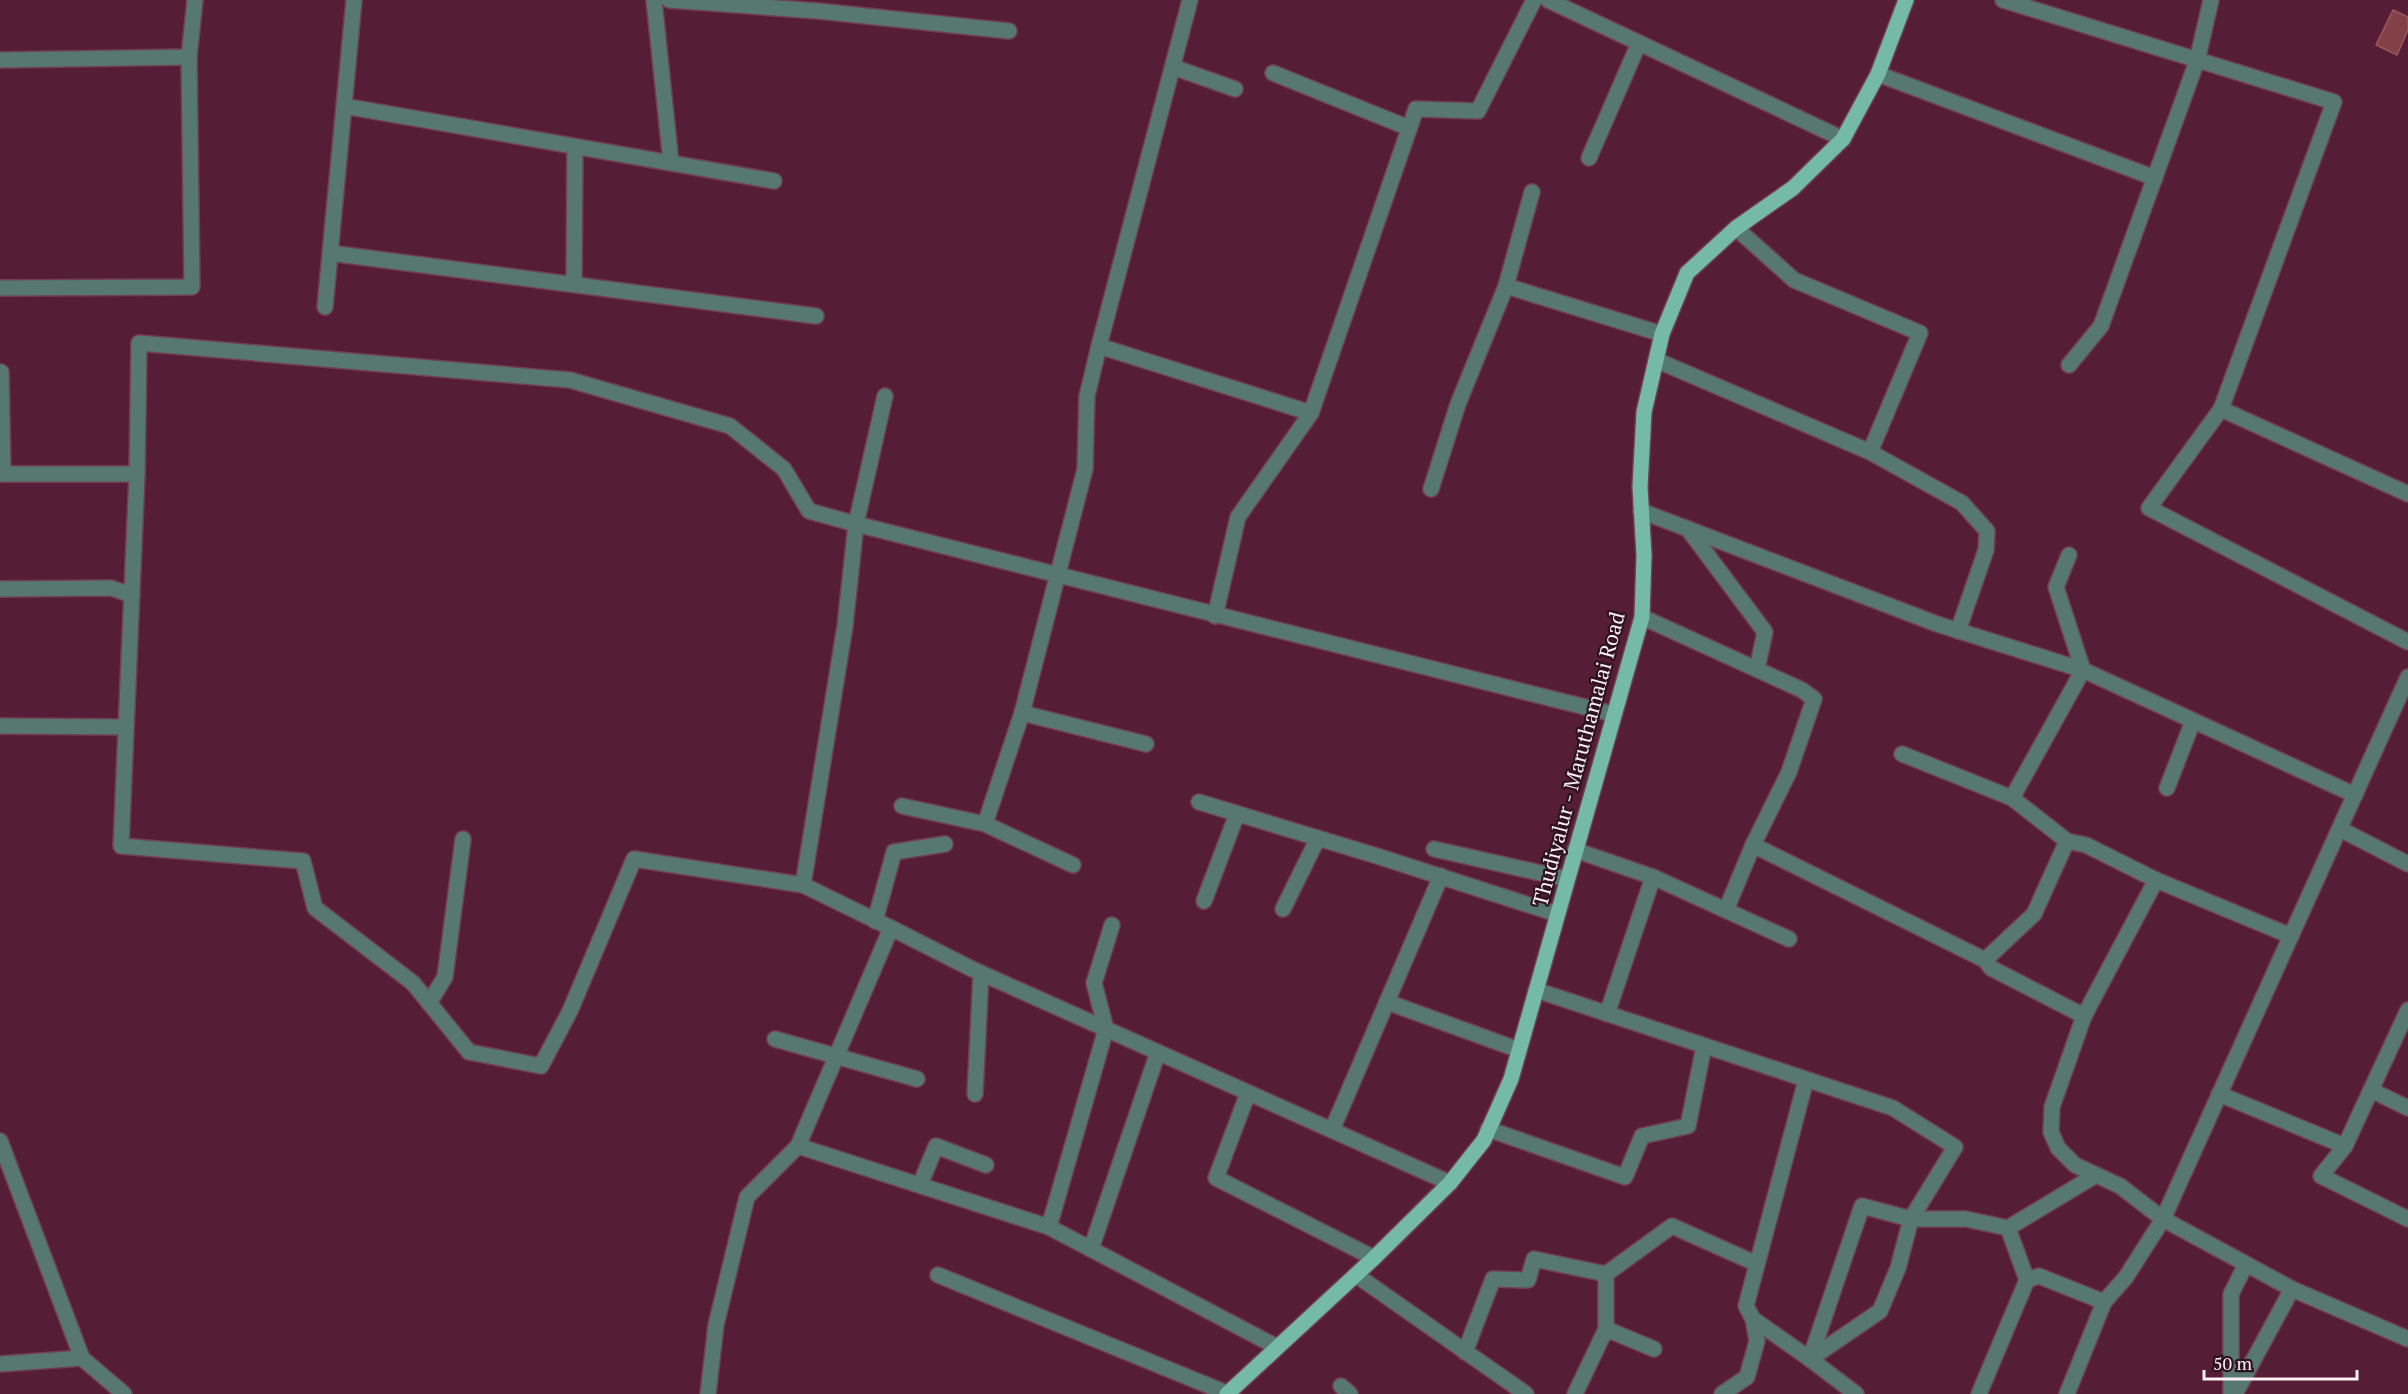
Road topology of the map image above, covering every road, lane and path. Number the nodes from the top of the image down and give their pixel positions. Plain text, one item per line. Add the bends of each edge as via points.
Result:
1 (195, 0) edge
2 (354, 0) edge
3 (654, 0) edge
4 (669, 0) edge
5 (1190, 0) edge
6 (1534, 0) edge
7 (1548, 0) edge
8 (1906, 0) edge
9 (2003, 0) edge
10 (2211, 0) edge
11 (819, 6) edge
12 (1009, 31) dead end
13 (1639, 43) junction
14 (189, 57) junction
15 (0, 60) edge
16 (2197, 61) junction
17 (1173, 67) junction
18 (1273, 73) dead end
19 (1878, 74) junction
20 (1235, 89) dead end
21 (344, 106) junction
22 (1409, 128) junction
23 (1843, 139) junction
24 (575, 147) junction
25 (1588, 158) dead end
26 (671, 163) junction
27 (2155, 178) junction
28 (774, 181) dead end
29 (1532, 192) dead end
30 (1736, 228) junction
31 (330, 253) junction
32 (574, 284) junction
33 (1506, 286) junction
34 (0, 288) edge
35 (325, 307) dead end
36 (816, 316) dead end
37 (1662, 334) junction
38 (1099, 346) junction
39 (1656, 360) junction
40 (2069, 365) dead end
41 (1, 372) edge
42 (885, 396) dead end
43 (2222, 409) junction
44 (1311, 413) junction
45 (1870, 452) junction
46 (2, 474) edge
47 (137, 474) junction
48 (1431, 489) dead end
49 (2408, 494) edge
50 (1641, 511) junction
51 (856, 524) junction
52 (1688, 529) junction
53 (2069, 555) dead end
54 (1058, 576) junction
55 (0, 589) edge
56 (132, 595) junction
57 (1215, 616) junction
58 (1642, 617) junction
59 (1958, 631) junction
60 (2408, 642) edge
61 (1757, 669) junction
62 (2082, 670) junction
63 (2408, 677) edge
64 (1022, 713) junction
65 (1613, 714) junction
66 (2193, 721) junction
67 (0, 726) edge
68 (126, 727) junction
69 (1146, 744) dead end
70 (1902, 754) dead end
71 (2167, 788) dead end
72 (2355, 795) junction
73 (2012, 798) junction
74 (1199, 802) dead end
75 (902, 806) dead end
76 (1237, 814) junction
77 (985, 824) junction
78 (2340, 829) junction
79 (1317, 837) junction
80 (463, 839) dead end
81 (2067, 841) junction
82 (945, 844) dead end
83 (1753, 844) junction
84 (1434, 849) dead end
85 (1575, 850) junction
86 (2408, 864) edge
87 (1072, 865) dead end
88 (1441, 876) junction
89 (1653, 877) junction
90 (1567, 879) junction
91 (2156, 880) junction
92 (803, 885) junction
93 (1204, 901) dead end
94 (1283, 909) dead end
95 (1726, 910) junction
96 (1557, 914) junction
97 (875, 921) junction
98 (1112, 925) dead end
99 (891, 928) junction
100 (2291, 936) junction
101 (1789, 939) dead end
102 (1985, 960) junction
103 (981, 973) junction
104 (1536, 990) junction
105 (1387, 1002) junction
106 (429, 1003) junction
107 (2408, 1011) edge
108 (1607, 1014) junction
109 (2084, 1016) junction
110 (1106, 1029) junction
111 (775, 1039) dead end
112 (1704, 1046) junction
113 (1519, 1050) junction
114 (1158, 1053) junction
115 (836, 1056) junction
116 (917, 1079) dead end
117 (1806, 1080) junction
118 (2371, 1090) junction
119 (1248, 1093) junction
120 (2219, 1094) junction
121 (975, 1095) dead end
122 (2408, 1108) edge
123 (1488, 1129) junction
124 (1332, 1130) junction
125 (0, 1142) edge
126 (798, 1146) junction
127 (2345, 1146) junction
128 (986, 1165) dead end
129 (2096, 1175) junction
130 (1450, 1183) junction
131 (920, 1185) junction
132 (1911, 1219) junction
133 (2163, 1219) junction
134 (2408, 1219) edge
135 (1049, 1227) junction
136 (2008, 1228) junction
137 (1090, 1249) junction
138 (1374, 1258) junction
139 (1757, 1264) junction
140 (2246, 1264) junction
141 (1606, 1274) junction
142 (938, 1275) dead end
143 (1356, 1275) junction
144 (2027, 1280) junction
145 (2292, 1289) junction
146 (2104, 1302) junction
147 (1753, 1319) junction
148 (1606, 1329) junction
149 (2408, 1339) edge
150 (1277, 1347) junction
151 (1654, 1349) dead end
152 (1465, 1352) junction
153 (82, 1358) junction
154 (1810, 1359) junction
155 (0, 1364) edge
156 (124, 1394) edge
157 (708, 1394) edge
158 (1228, 1394) edge
159 (1526, 1394) edge
160 (1575, 1394) edge
161 (1722, 1394) edge
162 (1856, 1394) edge
163 (1979, 1394) edge
164 (2067, 1394) edge
165 (2233, 1394) edge

1 - 14 street
2 - 21 street
3 - 26 street
4 - 11 street
5 - 17 street
6 - 22 street via 1478,111 1416,109
7 - 13 street
8 - 19 main road, Thudiyalur - Maruthamalai Road
9 - 16 street
10 - 16 street
11 - 12 street
13 - 23 street
13 - 25 street
14 - 15 street
14 - 34 street via 192,287
16 - 27 street
16 - 43 street via 2334,102
17 - 20 street
17 - 38 street
18 - 22 street
19 - 23 main road, Thudiyalur - Maruthamalai Road
19 - 27 street
21 - 24 street
21 - 31 street
22 - 44 street
23 - 30 main road, Thudiyalur - Maruthamalai Road via 1793,188
24 - 26 street
24 - 32 street
26 - 28 street
27 - 40 street via 2101,326
29 - 33 street
30 - 37 main road, Thudiyalur - Maruthamalai Road via 1687,273
30 - 45 street via 1794,280 1920,333
31 - 32 street
31 - 35 street
32 - 36 street
33 - 37 street
33 - 48 street via 1458,404
37 - 39 main road, Thudiyalur - Maruthamalai Road
38 - 44 street
38 - 54 street via 1087,396 1085,469
39 - 45 street
39 - 50 main road, Thudiyalur - Maruthamalai Road via 1644,412
41 - 46 street
42 - 51 street
43 - 49 street
43 - 60 street via 2149,508
44 - 57 street via 1238,517
45 - 59 street via 1962,503 1987,531 1986,550
46 - 47 street
47 - 51 street via 139,343 570,380 730,426 784,469 809,511
47 - 56 street
50 - 52 street
50 - 58 main road, Thudiyalur - Maruthamalai Road
51 - 54 street
51 - 92 street
52 - 59 street
52 - 61 street via 1765,632
53 - 62 street via 2056,587
54 - 57 street
54 - 64 street
55 - 56 street via 111,588
56 - 68 street
57 - 65 street
58 - 61 street
58 - 65 main road, Thudiyalur - Maruthamalai Road
59 - 62 street
61 - 83 street via 1814,699 1789,772
62 - 66 street
62 - 73 street
63 - 72 street
64 - 69 street
64 - 77 street
65 - 85 main road, Thudiyalur - Maruthamalai Road
66 - 71 street
66 - 72 street
67 - 68 street
68 - 106 street via 121,846 303,861 315,908 412,983
70 - 73 street
72 - 78 street
73 - 81 street
74 - 76 street
75 - 77 street
76 - 79 street
76 - 93 street
77 - 87 street
78 - 86 street
78 - 100 street
79 - 88 street
79 - 94 street
80 - 106 street via 445,977
81 - 91 street via 2086,845
81 - 102 street via 2034,914
82 - 97 street via 894,852
83 - 95 street
83 - 102 street
84 - 90 street
85 - 89 street
85 - 90 main road, Thudiyalur - Maruthamalai Road
88 - 96 street
88 - 105 street
89 - 95 street
89 - 108 street
90 - 96 main road, Thudiyalur - Maruthamalai Road
91 - 100 street
91 - 109 street
92 - 97 street
92 - 106 street via 634,859 570,1011 541,1066 469,1052
95 - 101 street
96 - 104 main road, Thudiyalur - Maruthamalai Road
97 - 99 street
98 - 110 street via 1094,983
99 - 103 street
99 - 115 street
100 - 120 street
102 - 109 street via 1991,968
103 - 110 street
103 - 121 street
104 - 108 street
104 - 113 main road, Thudiyalur - Maruthamalai Road
105 - 113 street
105 - 124 street
107 - 118 street
108 - 112 street
109 - 129 street via 2052,1107 2051,1132 2058,1148 2075,1166
110 - 114 street
110 - 135 street
111 - 115 street
112 - 117 street
112 - 123 street via 1688,1126 1642,1136 1625,1177
113 - 123 main road, Thudiyalur - Maruthamalai Road via 1511,1079
114 - 119 street
114 - 137 street
115 - 116 street
115 - 126 street
117 - 132 street via 1893,1108 1955,1147
117 - 139 street
118 - 122 street
118 - 127 street
119 - 124 street
119 - 138 street via 1216,1178
120 - 127 street
120 - 133 street
123 - 130 main road, Thudiyalur - Maruthamalai Road via 1484,1140
124 - 130 street
125 - 153 street
126 - 131 street
126 - 157 street via 747,1197 716,1325
127 - 134 street via 2321,1176
128 - 131 street via 936,1146
129 - 133 street via 2120,1186
129 - 136 street
130 - 138 main road, Thudiyalur - Maruthamalai Road
131 - 135 street
132 - 136 street via 1966,1219
132 - 154 street via 1898,1268 1880,1311
132 - 154 street via 1862,1206
133 - 140 street
133 - 146 street via 2126,1277
135 - 137 street
136 - 144 street
137 - 150 street
138 - 143 main road, Thudiyalur - Maruthamalai Road
139 - 141 street via 1672,1226
139 - 147 street via 1746,1306
140 - 145 street
140 - 165 street via 2231,1294
141 - 148 street
141 - 152 street via 1534,1259 1528,1280 1493,1279
142 - 158 street
143 - 150 main road, Thudiyalur - Maruthamalai Road
143 - 152 street
144 - 146 street via 2039,1276
144 - 163 street
145 - 149 street
145 - 165 street
146 - 164 street
147 - 154 street
147 - 161 street via 1757,1341 1747,1377
148 - 151 street
148 - 160 street
150 - 158 main road, Thudiyalur - Maruthamalai Road
152 - 159 street
153 - 155 street
153 - 156 street
154 - 162 street

